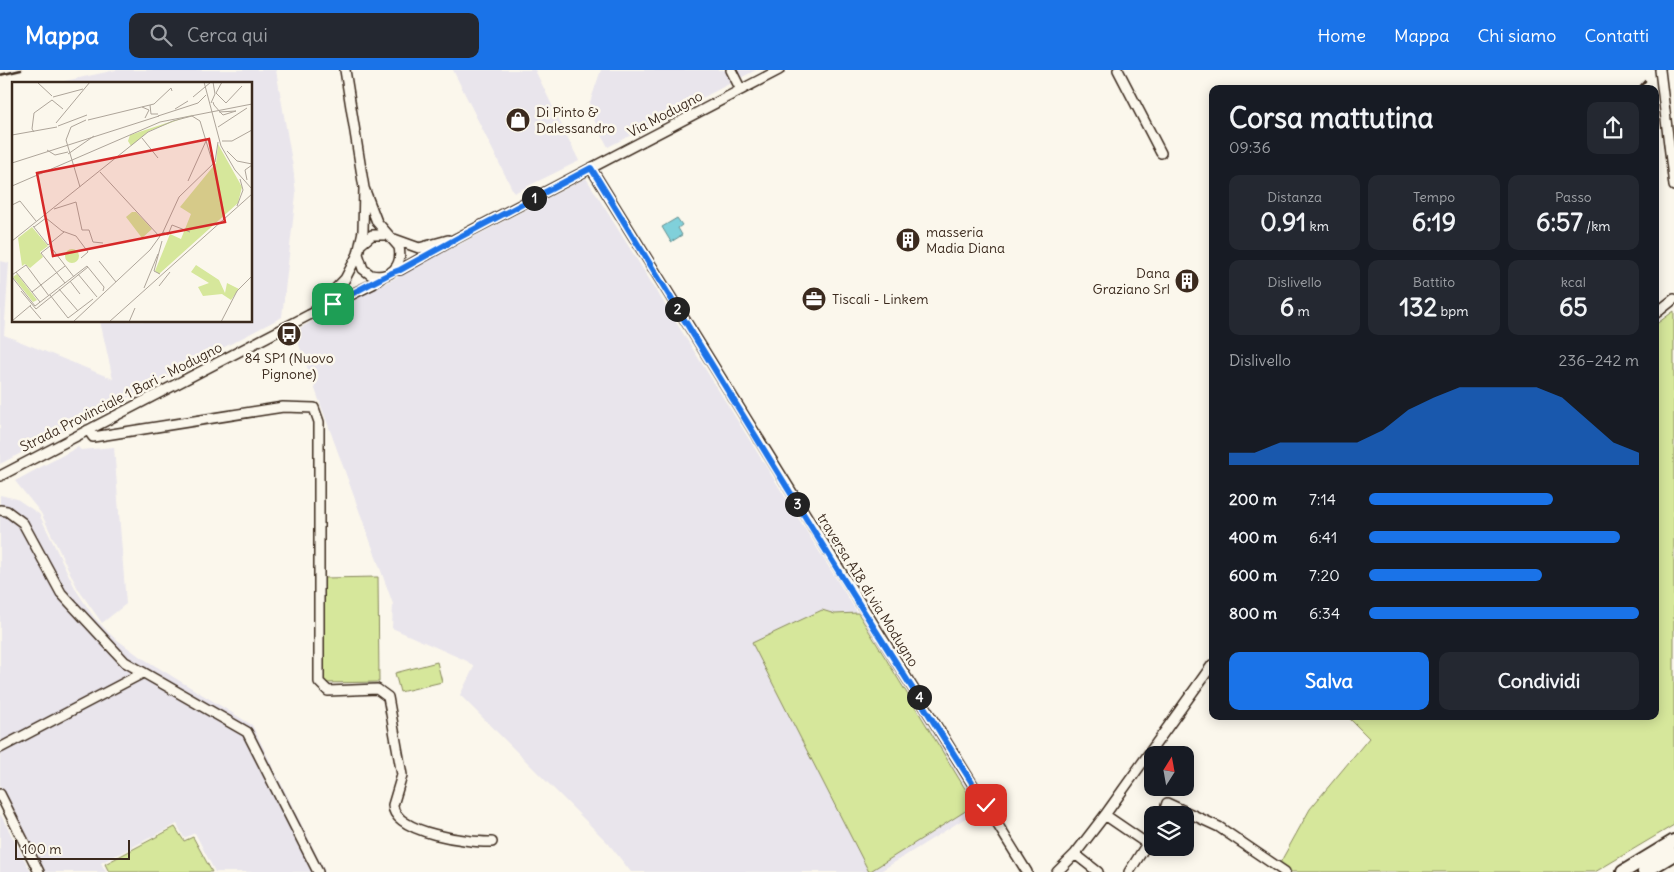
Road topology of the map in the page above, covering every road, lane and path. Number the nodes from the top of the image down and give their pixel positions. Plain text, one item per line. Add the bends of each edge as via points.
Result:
1 (345, 70) edge
2 (730, 70) edge
3 (778, 70) edge
4 (1118, 70) edge
5 (1660, 70) edge
6 (741, 90) junction
7 (1161, 153) dead end
8 (591, 168) junction
9 (1674, 186) edge
10 (364, 188) junction
11 (391, 237) junction
12 (458, 238) junction
13 (359, 250) junction
14 (395, 269) junction
15 (383, 276) junction
16 (1674, 294) edge
17 (1671, 301) edge
18 (1659, 311) edge
19 (309, 315) junction
20 (88, 430) junction
21 (0, 476) edge
22 (0, 510) edge
23 (1209, 668) edge
24 (143, 673) junction
25 (0, 748) edge
26 (0, 794) edge
27 (1194, 814) edge
28 (1106, 815) junction
29 (1674, 841) edge
30 (492, 842) dead end
31 (1144, 842) edge
32 (1144, 846) edge
33 (1075, 854) junction
34 (1674, 854) edge
35 (39, 872) edge
36 (318, 872) edge
37 (1027, 872) edge
38 (1057, 872) edge
39 (1098, 872) edge
40 (1129, 872) edge
41 (1285, 872) edge
42 (1623, 872) edge
43 (1644, 872) edge

1 - 10 street
2 - 6 street
3 - 6 street, Via Modugno
4 - 7 street
5 - 9 street
6 - 8 street, Via Modugno
8 - 12 street, Via Modugno
8 - 37 street, traversa AI8 di via Modugno
10 - 11 street via 373,215
10 - 13 street via 364,220
11 - 12 street, Via Modugno via 419,248
11 - 13 street via 372,235
11 - 14 street via 401,255
12 - 14 street, Via Modugno via 400,270
13 - 15 street via 363,269 371,275
13 - 19 street, Strada Provinciale 1 Bari - Modugno via 352,267 335,291
14 - 15 street
15 - 19 street, Strada Provinciale 1 Bari - Modugno
16 - 17 street
17 - 18 street
19 - 20 street, Strada Provinciale 1 Bari - Modugno
20 - 21 street, Strada Provinciale 1 Bari - Modugno
20 - 30 street via 93,438 283,406 314,408 319,422 319,682 328,691 377,690 388,697 402,775 393,810 398,818 444,837
22 - 24 street via 7,511 23,523 61,592 125,662
23 - 28 street
24 - 25 street
24 - 36 street via 247,732
26 - 35 street
27 - 41 street via 1219,827
28 - 31 street
28 - 33 street
29 - 42 highway
32 - 40 street
33 - 38 street
33 - 39 street
34 - 43 highway

